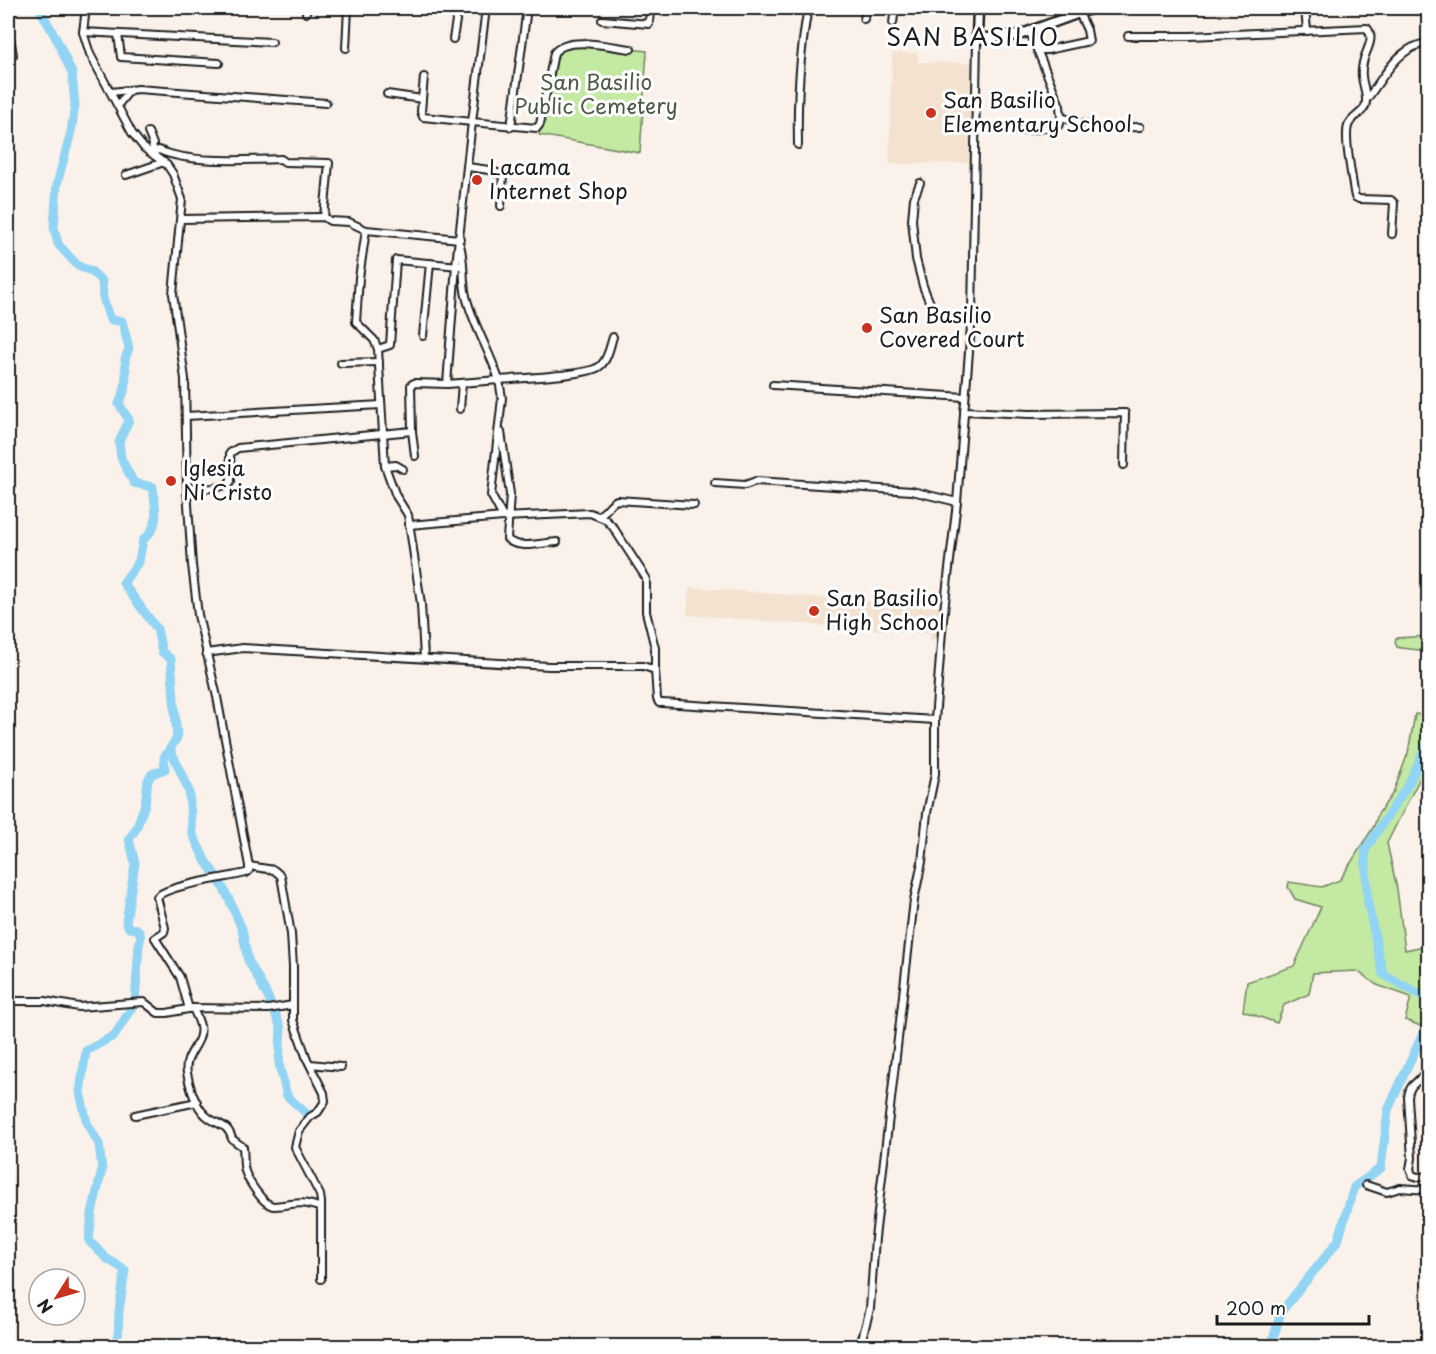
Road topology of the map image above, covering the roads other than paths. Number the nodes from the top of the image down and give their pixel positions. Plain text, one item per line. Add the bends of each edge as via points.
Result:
1 (86, 8) edge
2 (348, 8) edge
3 (458, 8) edge
4 (486, 8) edge
5 (527, 8) edge
6 (650, 8) edge
7 (808, 8) edge
8 (866, 8) edge
9 (895, 8) edge
10 (978, 8) edge
11 (1093, 8) edge
12 (1305, 8) edge
13 (1079, 13) junction
14 (864, 19) dead end
15 (602, 20) dead end
16 (892, 22) dead end
17 (8, 25) edge
18 (1307, 31) junction
19 (83, 32) junction
20 (1030, 32) junction
21 (118, 34) junction
22 (1128, 36) dead end
23 (453, 39) dead end
24 (977, 39) junction
25 (272, 42) dead end
26 (1428, 43) edge
27 (346, 48) dead end
28 (631, 49) dead end
29 (1037, 50) junction
30 (13, 55) dead end
31 (219, 63) dead end
32 (424, 77) dead end
33 (130, 90) junction
34 (111, 92) junction
35 (387, 94) dead end
36 (422, 99) junction
37 (1366, 99) junction
38 (326, 103) dead end
39 (118, 105) junction
40 (1061, 117) junction
41 (472, 122) junction
42 (512, 127) junction
43 (1140, 128) dead end
44 (1015, 131) dead end
45 (148, 132) dead end
46 (798, 145) dead end
47 (152, 152) junction
48 (164, 162) junction
49 (468, 167) junction
50 (126, 175) dead end
51 (920, 183) dead end
52 (501, 206) dead end
53 (324, 217) junction
54 (181, 219) junction
55 (366, 230) junction
56 (1392, 234) dead end
57 (460, 241) junction
58 (430, 263) junction
59 (459, 266) junction
60 (934, 313) dead end
61 (423, 336) dead end
62 (613, 337) dead end
63 (378, 349) junction
64 (379, 362) junction
65 (340, 363) dead end
66 (499, 380) junction
67 (462, 383) junction
68 (447, 384) junction
69 (773, 385) dead end
70 (965, 397) junction
71 (381, 405) junction
72 (460, 409) dead end
73 (964, 411) junction
74 (186, 416) junction
75 (500, 424) junction
76 (412, 431) junction
77 (382, 435) junction
78 (415, 456) dead end
79 (1124, 465) dead end
80 (385, 466) junction
81 (403, 469) dead end
82 (715, 483) dead end
83 (187, 489) junction
84 (957, 502) junction
85 (694, 505) dead end
86 (599, 515) junction
87 (505, 517) junction
88 (409, 525) junction
89 (556, 542) dead end
90 (206, 653) junction
91 (424, 658) junction
92 (655, 670) junction
93 (935, 720) junction
94 (249, 866) junction
95 (8, 1001) edge
96 (293, 1005) junction
97 (191, 1009) junction
98 (1428, 1054) edge
99 (310, 1064) junction
100 (341, 1067) dead end
101 (197, 1102) junction
102 (135, 1115) dead end
103 (1428, 1176) edge
104 (1366, 1185) dead end
105 (1428, 1190) edge
106 (321, 1208) junction
107 (321, 1279) dead end
108 (860, 1347) edge

1 - 19 street
2 - 27 street
3 - 23 street
4 - 41 street
5 - 42 street
6 - 15 street via 649,24
7 - 46 street
8 - 14 street
9 - 16 street
10 - 24 street
11 - 13 street
12 - 18 street
13 - 20 street
13 - 29 street via 1089,41
17 - 30 street
18 - 22 street
18 - 37 street via 1370,31 1361,76
19 - 21 street
19 - 34 street
20 - 24 street
20 - 29 street
21 - 25 street
21 - 31 street via 121,57
24 - 70 street via 972,314
26 - 37 street via 1407,50
28 - 42 street via 581,43 561,46 554,53 539,127
29 - 40 street
32 - 36 street
33 - 34 street
33 - 38 street
33 - 39 street
34 - 39 street
35 - 36 street
36 - 41 street via 423,117
37 - 56 street via 1365,108 1348,125 1353,192 1359,199 1394,203
39 - 47 street via 136,139
40 - 43 street via 1097,128
40 - 44 street via 1056,127
41 - 42 street
41 - 49 street
45 - 47 street
47 - 48 street
47 - 53 street via 329,163
48 - 50 street
48 - 54 street via 181,194
49 - 52 street via 503,175
49 - 57 street
51 - 60 street via 912,220 916,259
53 - 54 street
53 - 55 street via 330,222 349,222
54 - 74 street via 172,294 185,380
55 - 57 street
55 - 63 street via 356,322
57 - 59 street
58 - 59 street
58 - 61 street
58 - 63 street via 396,261 390,345
59 - 66 street via 467,299
59 - 68 street
62 - 66 street via 605,361 592,371
63 - 64 street
64 - 65 street
64 - 71 street
66 - 67 street
66 - 75 street
67 - 68 street
67 - 72 street
68 - 76 street via 411,385
69 - 70 street
70 - 73 street
71 - 74 street
71 - 77 street
73 - 79 street via 1125,413
73 - 84 street
74 - 83 street
75 - 87 street via 509,487
75 - 87 street via 491,495
76 - 77 street
76 - 78 street
77 - 80 street
77 - 83 street via 233,450 229,484
80 - 81 street
80 - 88 street
82 - 84 street via 745,485 756,481 912,492
83 - 90 street via 197,605
84 - 93 street
85 - 86 street via 617,501
86 - 87 street
86 - 92 street via 613,527 646,578 646,612 654,638
87 - 88 street
87 - 89 street via 507,536 514,544
88 - 91 street via 421,604
90 - 91 street via 243,648
90 - 94 street
91 - 92 street via 549,666 643,666
92 - 93 street via 657,699 662,704
93 - 108 street via 935,774 914,900 870,1308
94 - 96 street via 274,870 281,876 291,934
94 - 97 street via 246,873 188,884 157,897 165,928 155,938 180,977
95 - 97 street via 45,1001 79,1007 144,1002 167,1013
96 - 97 street via 268,1009
96 - 99 street via 293,1020
97 - 101 street via 201,1029 186,1062 186,1071
98 - 103 street via 1424,1073 1413,1083 1408,1098 1410,1169 1418,1177
99 - 100 street
99 - 106 street via 325,1101 298,1131 296,1148 320,1195
101 - 102 street
101 - 106 street via 243,1148 245,1173 267,1204 301,1202
104 - 105 street via 1387,1192 1400,1188
106 - 107 street

